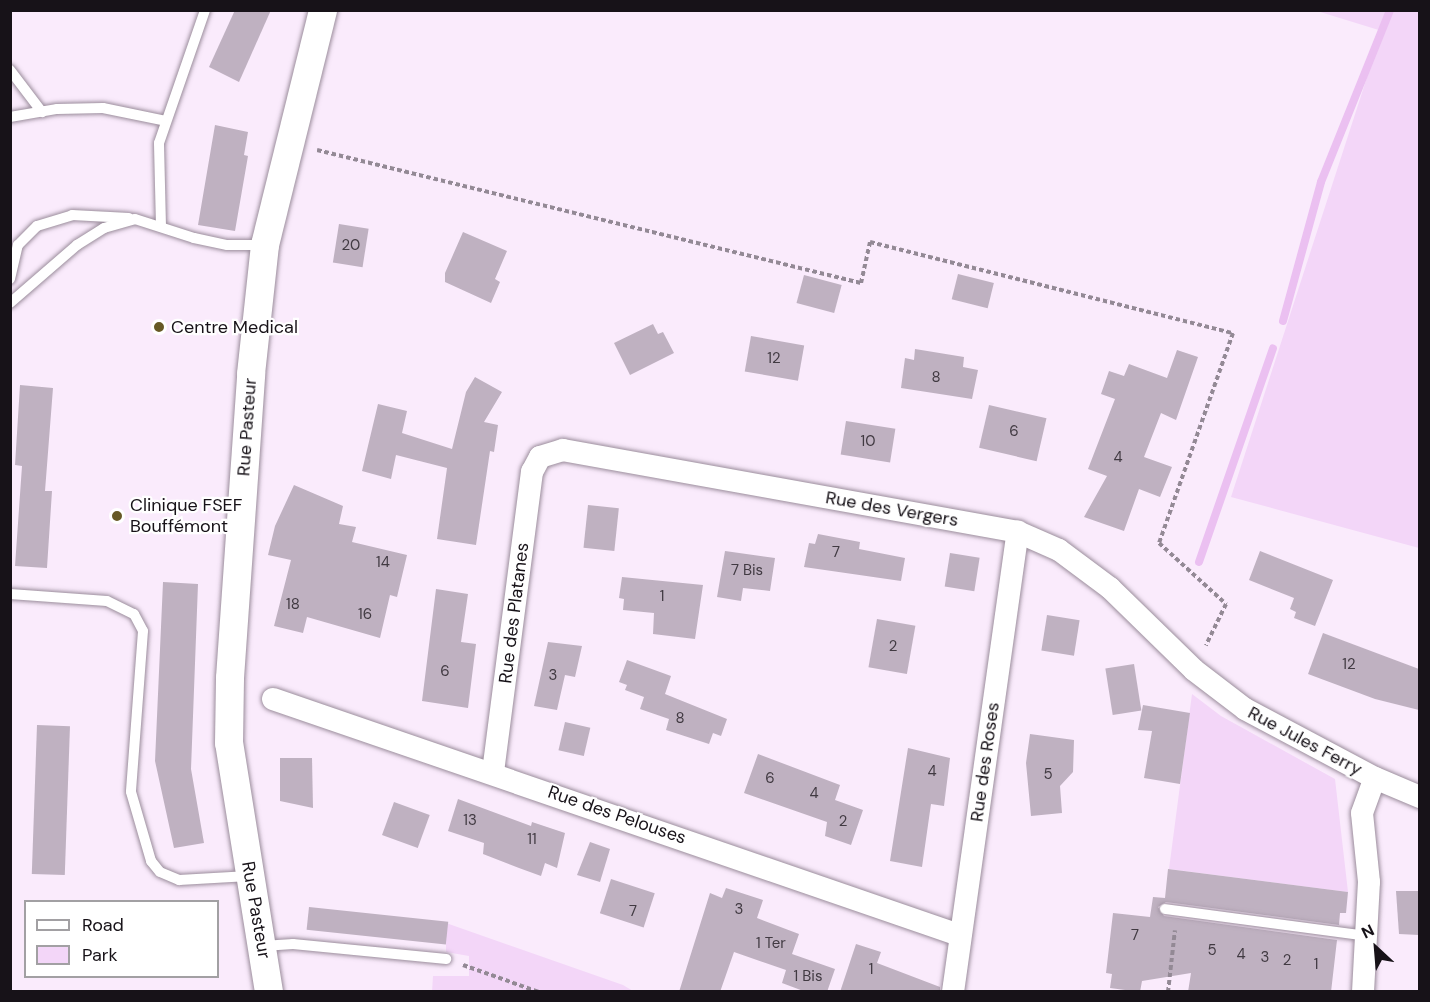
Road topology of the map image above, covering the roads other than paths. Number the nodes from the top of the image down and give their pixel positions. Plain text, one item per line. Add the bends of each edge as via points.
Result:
1 (205, 10) edge
2 (323, 10) edge
3 (10, 70) edge
4 (42, 112) junction
5 (10, 117) edge
6 (166, 121) junction
7 (135, 219) junction
8 (161, 226) junction
9 (265, 245) junction
10 (10, 279) edge
11 (10, 303) edge
12 (540, 457) joint
13 (1018, 532) junction
14 (10, 594) edge
15 (1196, 671) joint
16 (273, 699) dead end
17 (493, 772) junction
18 (1375, 778) junction
19 (1419, 797) edge
20 (249, 876) junction
21 (1165, 909) dead end
22 (960, 934) junction
23 (1367, 936) junction
24 (262, 946) junction
25 (446, 959) road end
26 (269, 992) edge
27 (953, 992) edge
28 (1363, 992) edge

1 - 6 lane
2 - 9 street, Rue Pasteur via 287,143
3 - 4 lane
4 - 5 lane
4 - 6 lane via 103,108
6 - 8 lane via 158,154
7 - 8 lane
7 - 10 lane via 72,215 37,226 18,245
7 - 11 lane via 104,228 77,245
8 - 9 lane via 227,245
9 - 20 street, Rue Pasteur via 251,374 230,678 229,743
12 - 13 street, Rue des Vergers via 562,450
12 - 17 street, Rue des Platanes via 532,472
13 - 15 street, Rue des Vergers via 1059,550 1110,588
13 - 22 street, Rue des Roses
14 - 20 lane via 107,601 134,614 143,632 132,792 151,861 160,872 179,880
15 - 18 street, Rue Jules Ferry via 1245,709
16 - 17 street, Rue des Pelouses
17 - 22 street, Rue des Pelouses
18 - 19 street, Rue Jules Ferry
18 - 23 street via 1362,813 1370,882
20 - 24 street, Rue Pasteur
21 - 23 lane
22 - 27 street, Rue des Roses
23 - 28 street
24 - 25 lane via 293,944
24 - 26 street, Rue Pasteur

